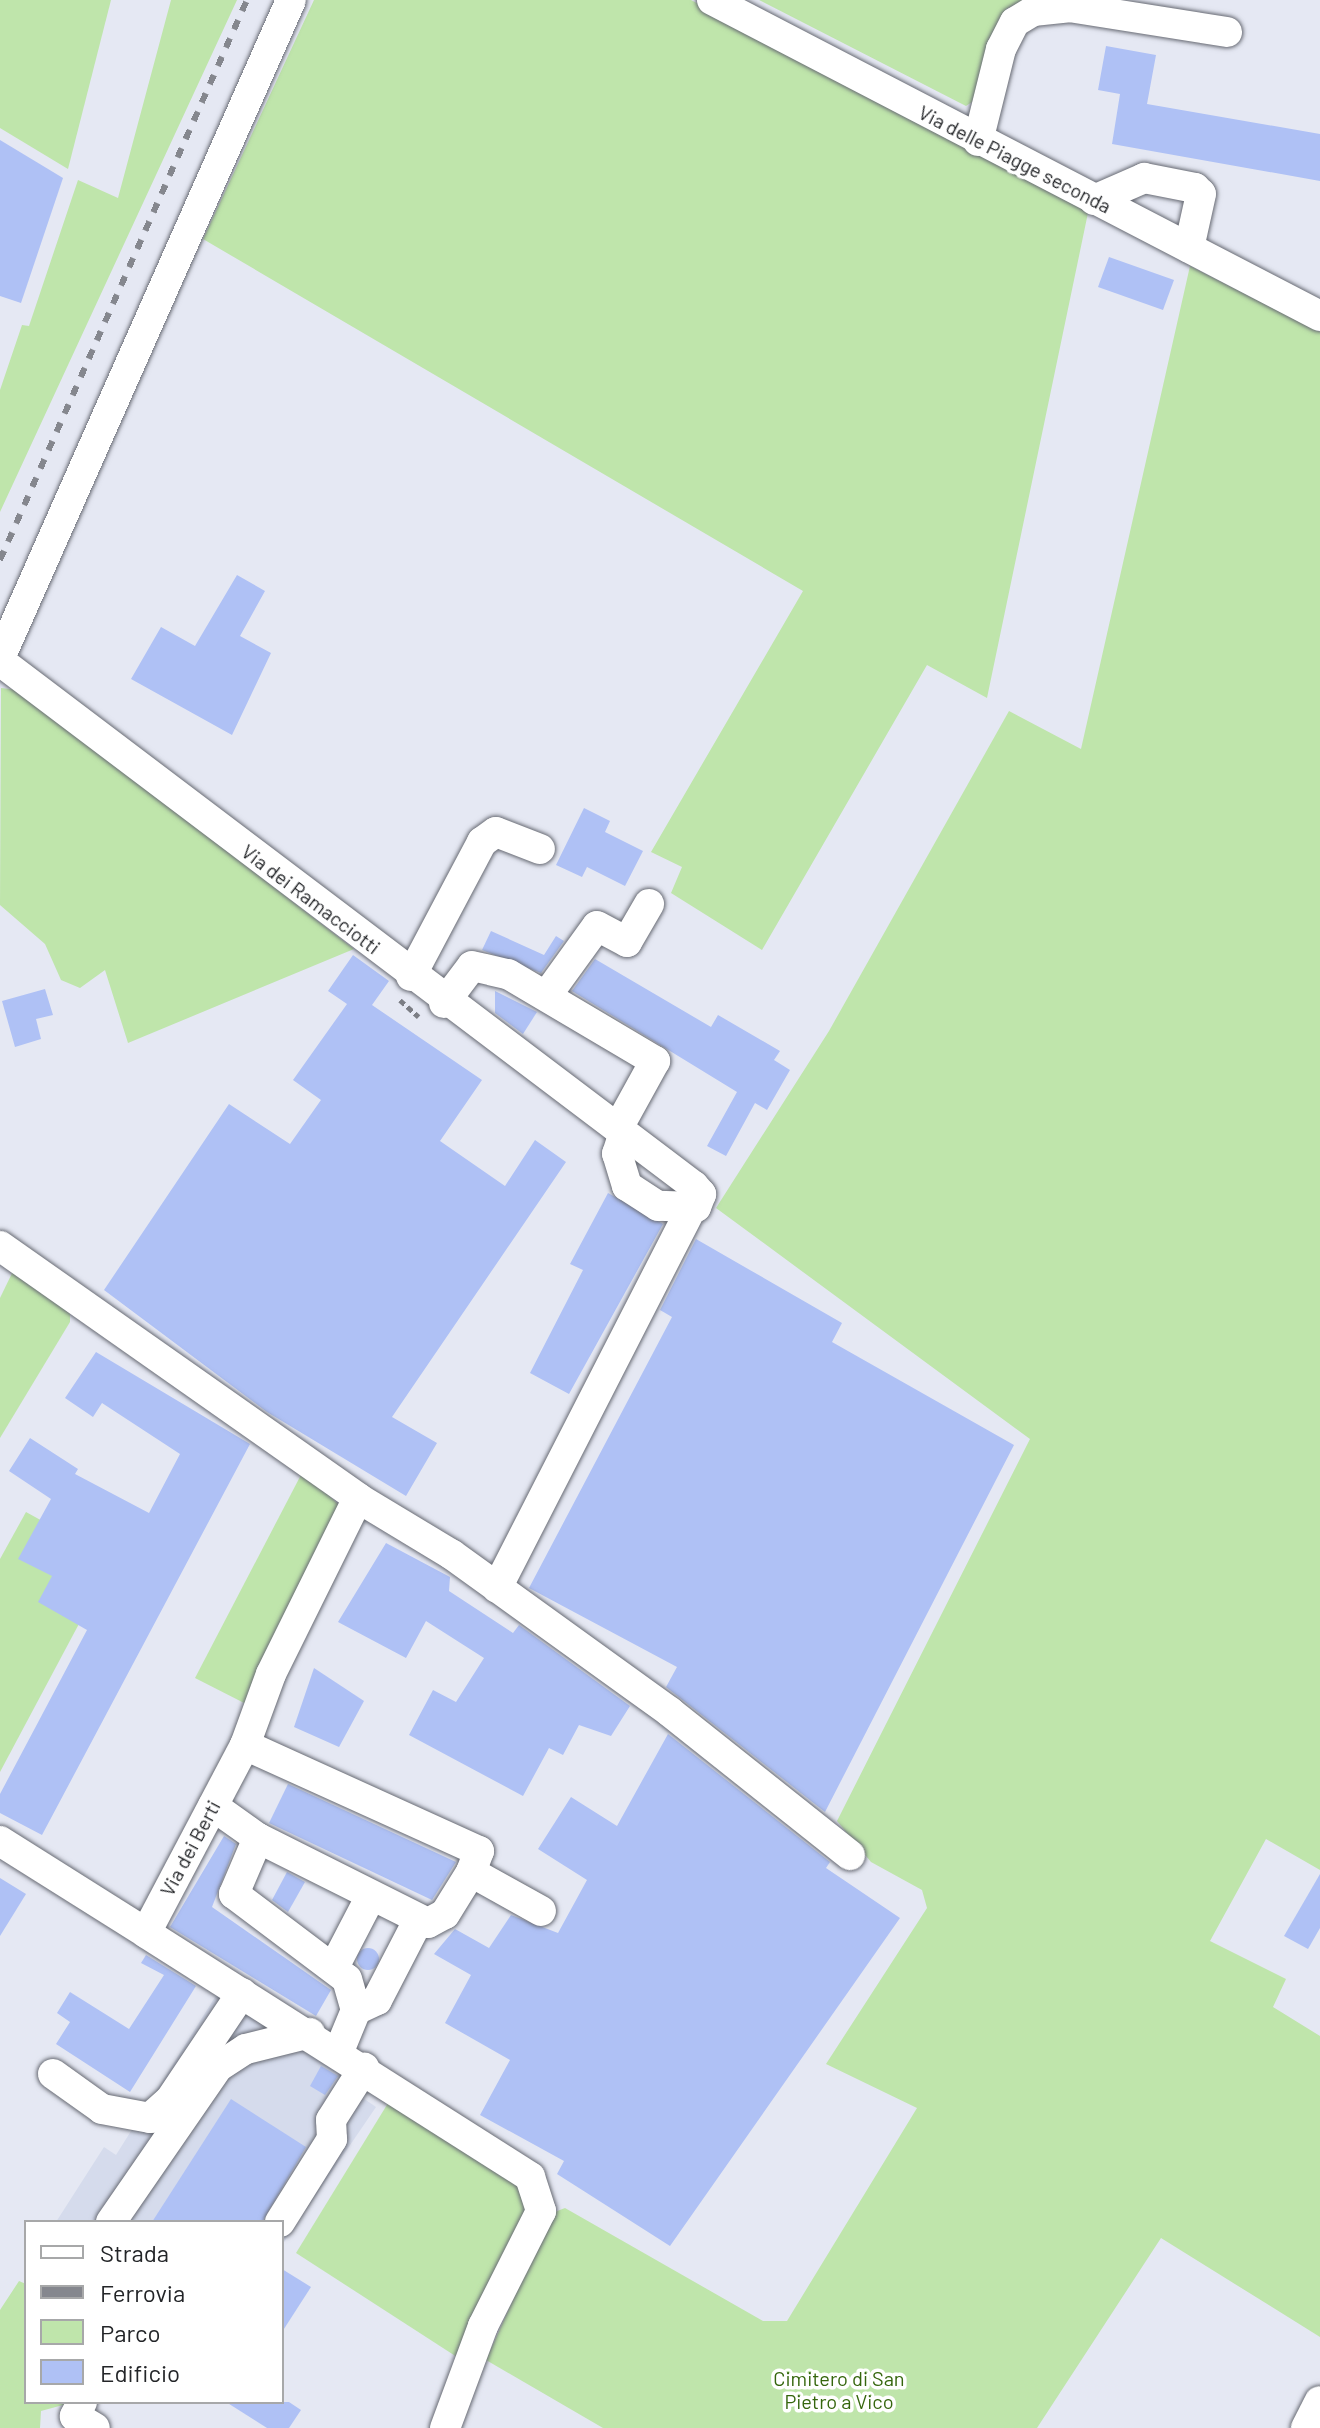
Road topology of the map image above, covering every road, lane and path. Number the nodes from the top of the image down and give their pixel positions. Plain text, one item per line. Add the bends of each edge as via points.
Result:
1 (291, 0) edge
2 (712, 0) edge
3 (1227, 32) dead end
4 (978, 141) junction
5 (1094, 200) junction
6 (1189, 248) junction
7 (1320, 316) edge
8 (0, 660) edge
9 (540, 849) dead end
10 (649, 904) dead end
11 (411, 976) junction
12 (547, 995) junction
13 (444, 1003) junction
14 (621, 1131) junction
15 (690, 1211) junction
16 (0, 1246) edge
17 (358, 1498) junction
18 (497, 1588) junction
19 (245, 1745) junction
20 (213, 1806) junction
21 (258, 1838) junction
22 (0, 1841) edge
23 (850, 1855) dead end
24 (471, 1872) junction
25 (371, 1896) junction
26 (541, 1911) dead end
27 (419, 1919) junction
28 (146, 1933) junction
29 (334, 1967) junction
30 (242, 1993) junction
31 (356, 2010) junction
32 (310, 2033) junction
33 (339, 2051) junction
34 (364, 2068) junction
35 (53, 2074) dead end
36 (112, 2220) edge
37 (281, 2220) edge
38 (1320, 2401) edge
39 (81, 2404) edge
40 (95, 2428) edge
41 (445, 2428) edge
42 (1306, 2428) edge

1 - 8 street
2 - 4 street, Via delle Piagge seconda
3 - 4 street via 1069,7 1033,11 1015,22 1001,49
4 - 5 street, Via delle Piagge seconda
5 - 6 street, Via delle Piagge seconda
5 - 6 street via 1144,178 1195,188 1201,194
6 - 7 street, Via delle Piagge seconda
8 - 11 street, Via dei Ramacciotti
9 - 11 street via 496,832 482,842
10 - 12 street via 627,942 597,926
11 - 13 street, Via dei Ramacciotti
12 - 13 street via 508,974 472,966
12 - 14 street via 655,1061
13 - 14 street, Via dei Ramacciotti
14 - 15 street, Via dei Ramacciotti via 694,1186 700,1200
14 - 15 street via 617,1154 627,1186 658,1206
15 - 18 street
16 - 17 street
17 - 18 street
17 - 19 street, Via dei Berti via 271,1674
18 - 23 street
19 - 20 street, Via dei Berti
19 - 24 street via 479,1851
20 - 21 street
20 - 28 street, Via dei Berti
21 - 25 street
21 - 29 street via 234,1894
22 - 28 street
24 - 26 street
24 - 27 street via 445,1914
25 - 27 street
25 - 29 street
27 - 31 street via 377,2000
28 - 30 street
29 - 31 street via 355,1994
30 - 32 street
30 - 35 street via 179,2087 150,2118 102,2109
31 - 33 street
32 - 33 street
32 - 36 street via 246,2049 218,2067
33 - 34 street
34 - 37 street via 331,2120 332,2139
34 - 41 street via 530,2177 540,2195 541,2211 483,2326
38 - 42 street
39 - 40 street via 75,2416

